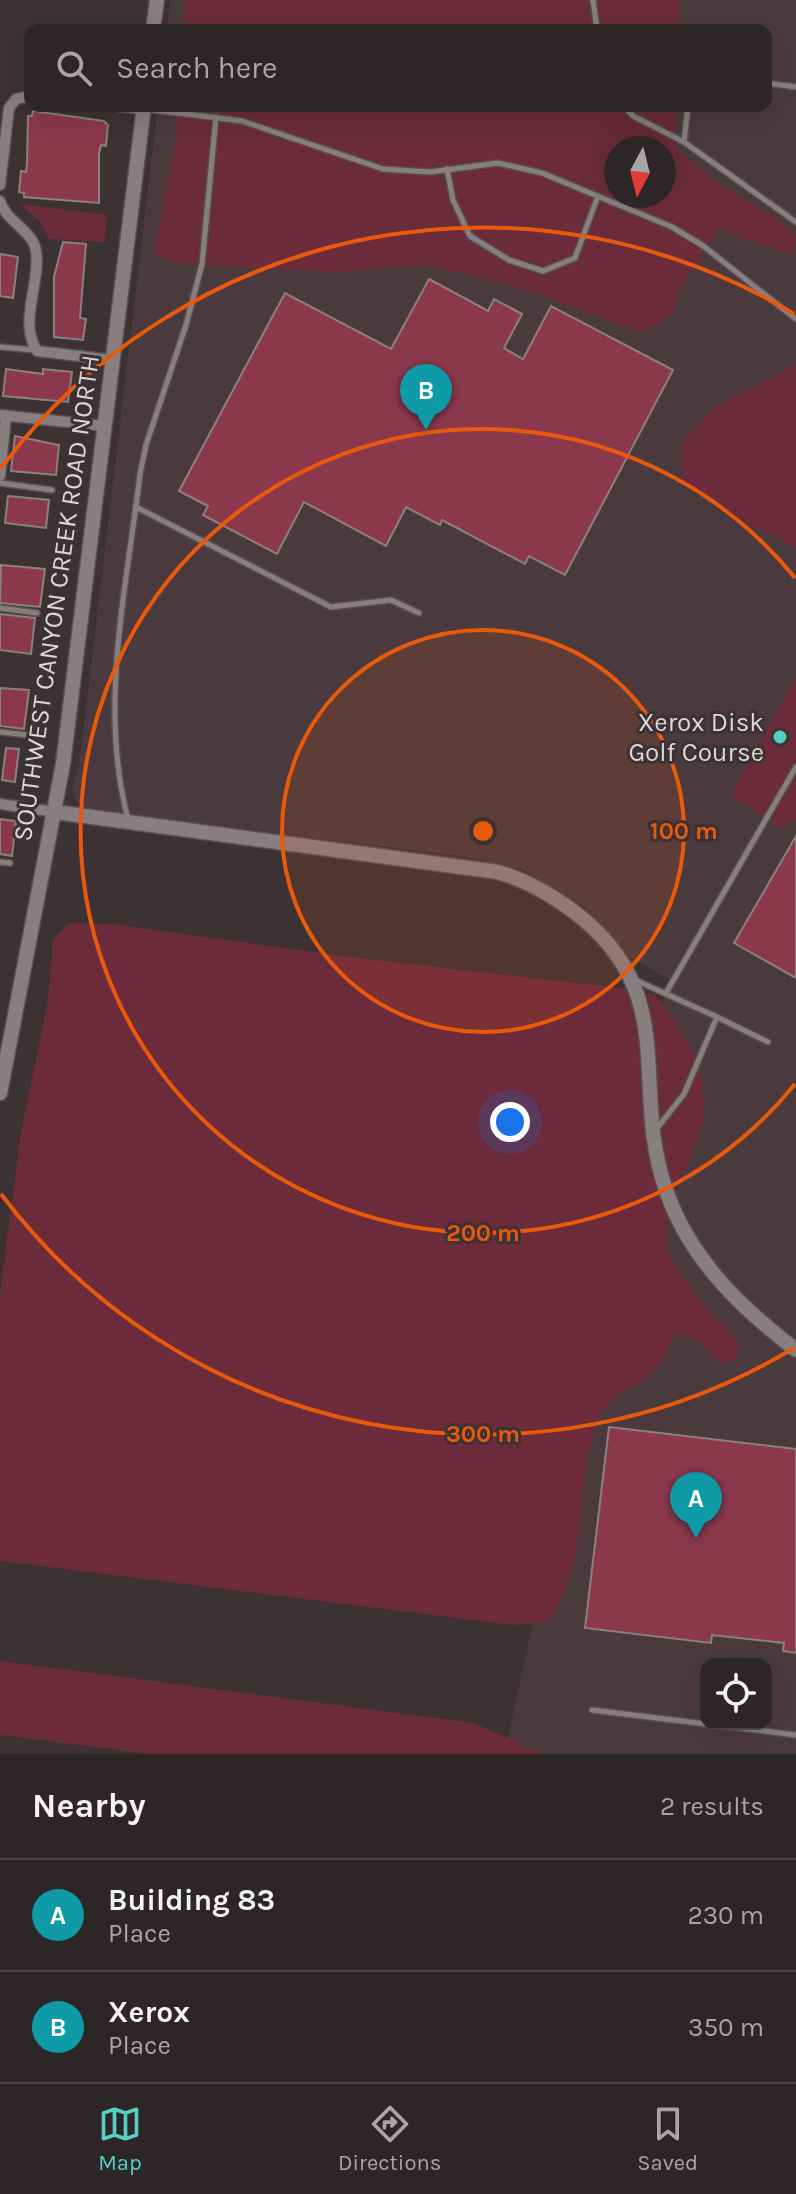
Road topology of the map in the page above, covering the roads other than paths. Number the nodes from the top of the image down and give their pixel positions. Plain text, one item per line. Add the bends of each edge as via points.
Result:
1 (157, 0) edge
2 (593, 0) edge
3 (154, 24) edge
4 (596, 24) edge
5 (772, 84) edge
6 (796, 87) edge
7 (24, 97) edge
8 (143, 112) edge
9 (175, 112) edge
10 (629, 112) edge
11 (687, 112) edge
12 (216, 117) junction
13 (684, 142) junction
14 (447, 169) junction
15 (0, 185) edge
16 (598, 196) junction
17 (0, 201) edge
18 (796, 222) edge
19 (796, 319) edge
20 (0, 347) edge
21 (37, 351) junction
22 (112, 360) junction
23 (3, 415) edge
24 (105, 426) junction
25 (0, 476) edge
26 (0, 483) edge
27 (52, 490) dead end
28 (136, 507) junction
29 (0, 608) edge
30 (37, 613) dead end
31 (419, 613) dead end
32 (0, 732) edge
33 (28, 735) dead end
34 (796, 767) edge
35 (0, 804) edge
36 (55, 812) junction
37 (129, 822) junction
38 (0, 862) edge
39 (10, 863) dead end
40 (632, 979) junction
41 (666, 993) junction
42 (717, 1017) junction
43 (768, 1042) dead end
44 (0, 1090) edge
45 (652, 1134) junction
46 (796, 1350) edge
47 (592, 1710) dead end
48 (700, 1723) edge
49 (756, 1730) edge
50 (796, 1735) edge

1 - 3 street
2 - 4 lane
5 - 6 lane
7 - 15 street via 9,108
8 - 22 street, SOUTHWEST CANYON CREEK ROAD NORTH
9 - 12 lane
10 - 13 lane
11 - 13 lane
12 - 14 lane via 273,130 383,169
12 - 28 lane via 202,264 146,445
13 - 18 lane
14 - 16 lane via 477,164 520,167
14 - 16 lane via 453,200 470,236 509,260 543,271 575,258
16 - 19 lane via 702,245
17 - 21 street via 33,241 37,254 29,328
20 - 21 lane
21 - 22 street
22 - 24 street, SOUTHWEST CANYON CREEK ROAD NORTH
23 - 24 street
23 - 25 street
24 - 36 street, SOUTHWEST CANYON CREEK ROAD NORTH
26 - 27 lane
28 - 31 lane via 331,607 391,600
28 - 37 lane via 115,700 115,759
29 - 30 lane
32 - 33 lane
34 - 41 lane
35 - 36 street
36 - 37 street
36 - 44 street, SOUTHWEST CANYON CREEK ROAD NORTH
37 - 40 street via 509,875 542,890 592,927
38 - 39 lane
40 - 41 lane
40 - 45 street via 646,1023
41 - 42 lane
42 - 43 lane
42 - 45 lane via 684,1094
45 - 46 street via 667,1195 692,1245 740,1303
47 - 48 lane
49 - 50 lane

